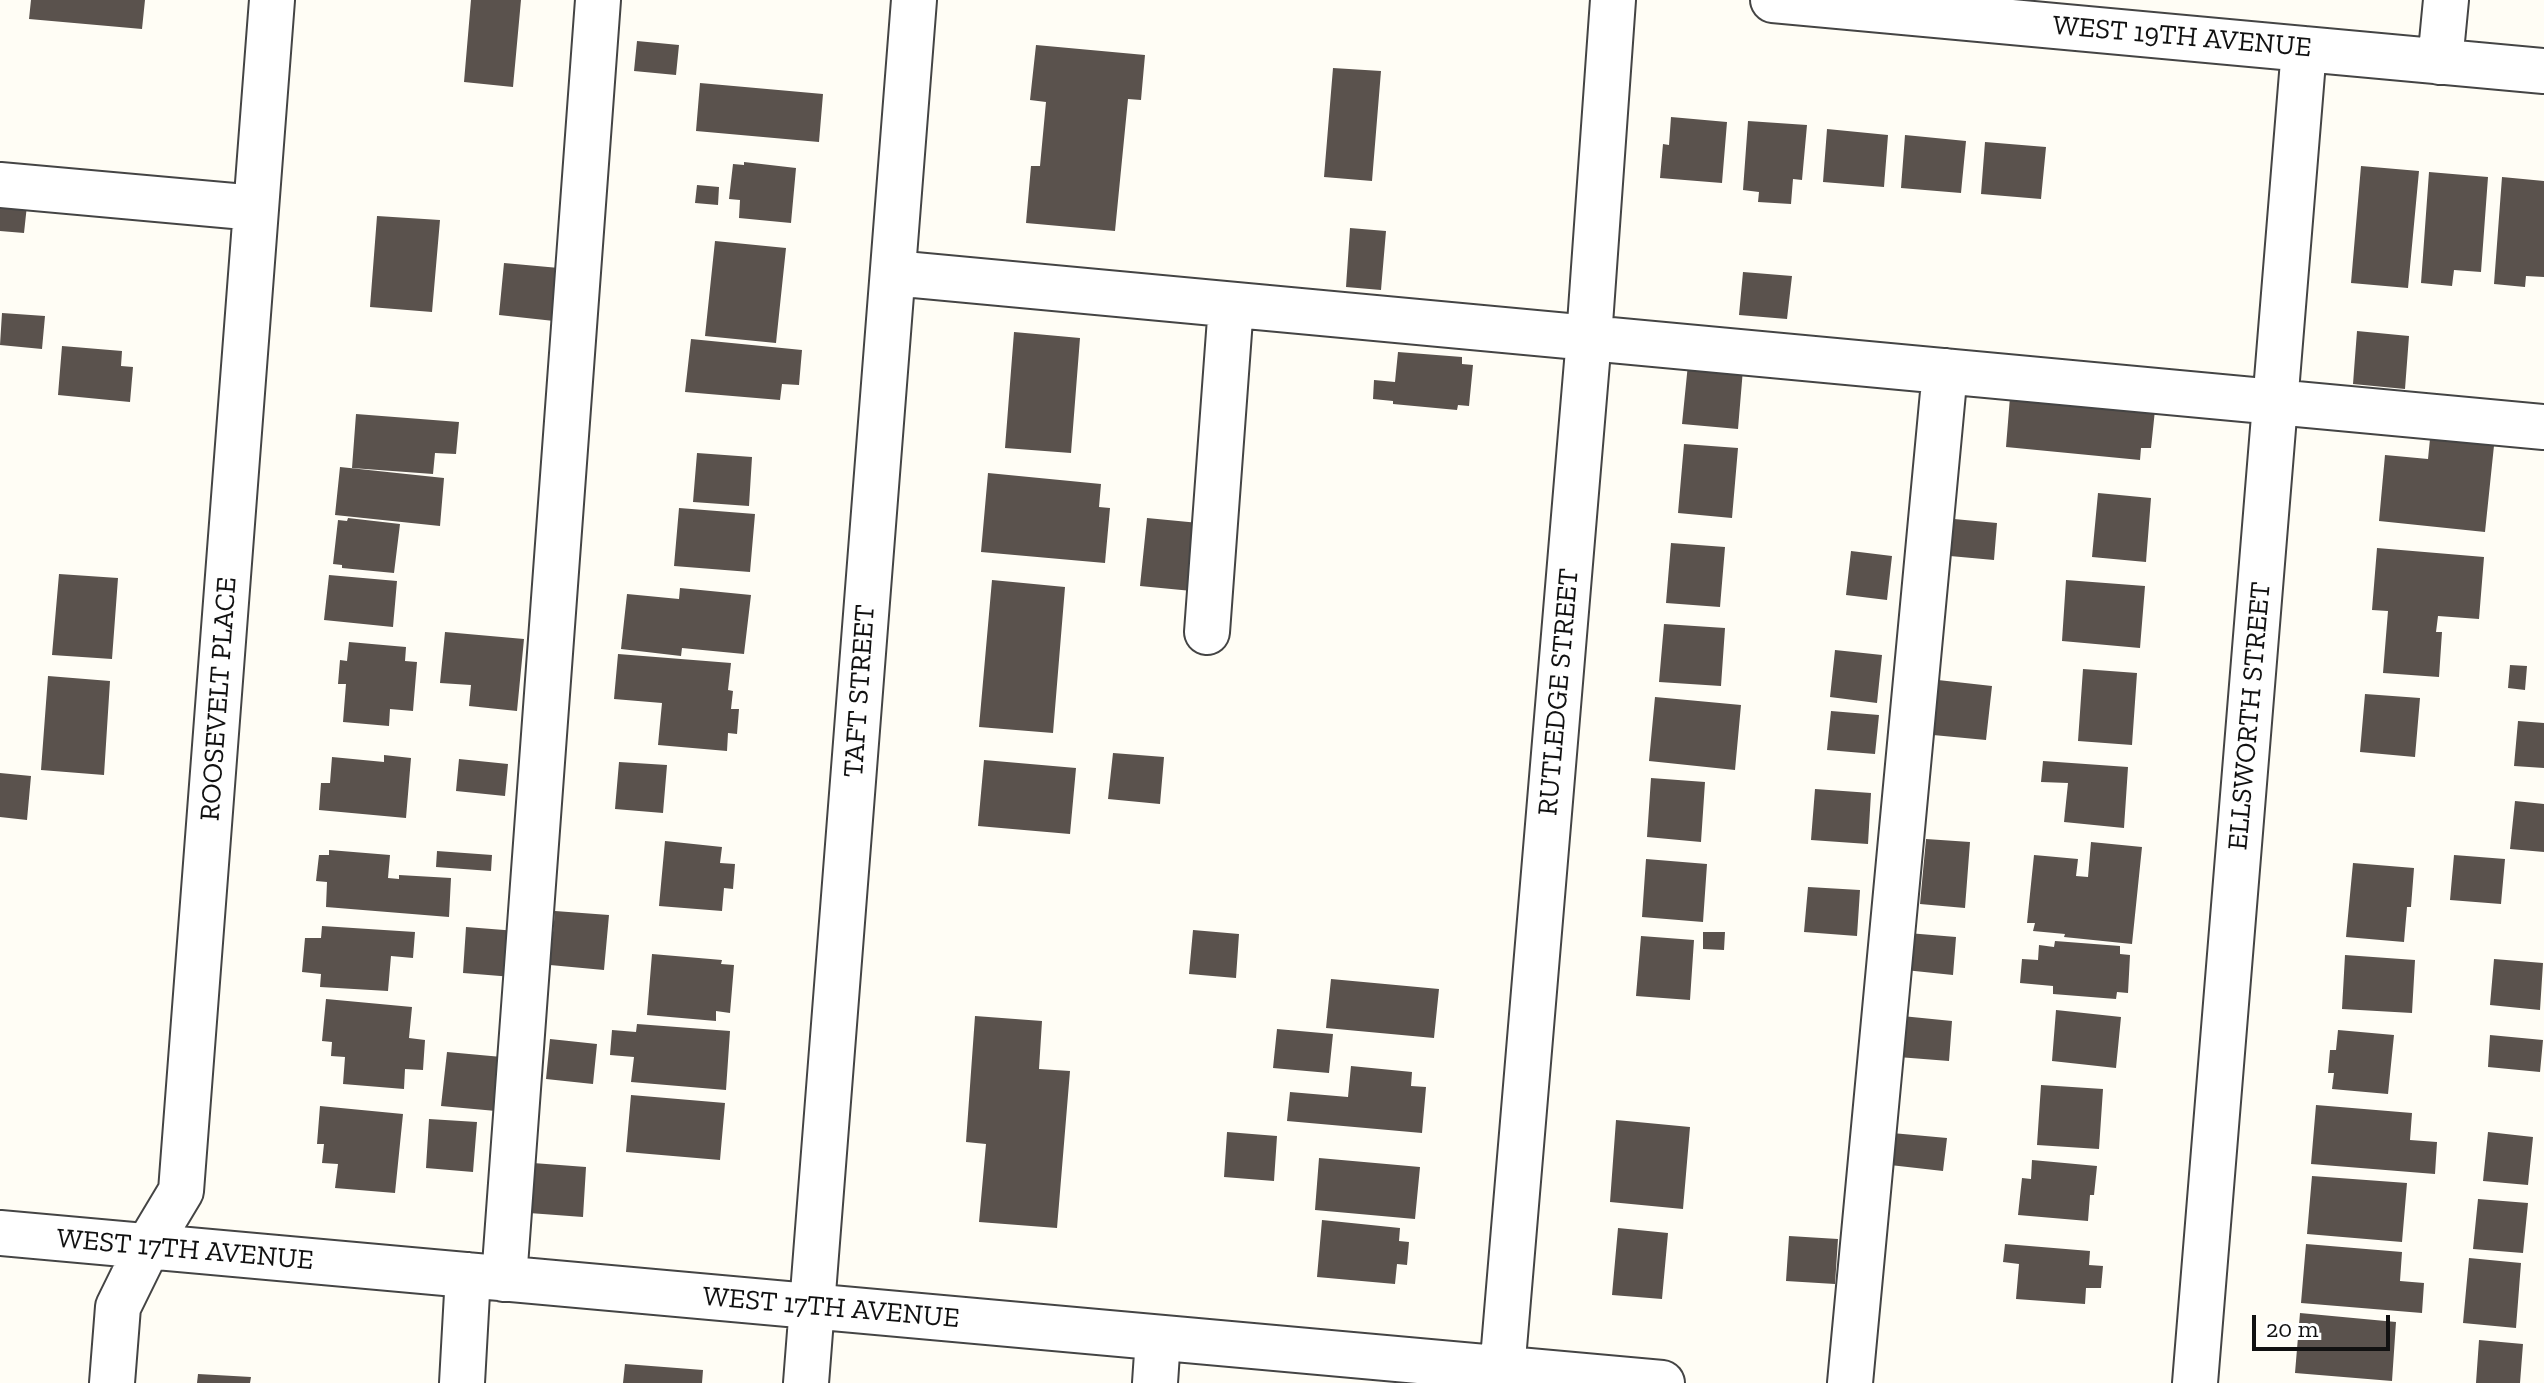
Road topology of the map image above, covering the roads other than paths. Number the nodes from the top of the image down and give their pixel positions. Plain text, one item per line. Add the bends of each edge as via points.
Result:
1 (272, 0) edge
2 (598, 0) edge
3 (914, 0) edge
4 (1613, 0) edge
5 (1773, 0) edge
6 (2446, 0) edge
7 (2057, 13) edge
8 (2304, 49) junction
9 (2440, 62) junction
10 (2544, 71) edge
11 (0, 185) edge
12 (256, 208) junction
13 (893, 273) junction
14 (1231, 305) junction
15 (1589, 338) junction
16 (1945, 371) junction
17 (2276, 402) junction
18 (2544, 427) edge
19 (1207, 632) dead end
20 (0, 1233) edge
21 (148, 1246) junction
22 (486, 1277) junction
23 (812, 1307) junction
24 (1158, 1338) junction
25 (1501, 1376) edge
26 (112, 1383) edge
27 (462, 1383) edge
28 (806, 1383) edge
29 (1155, 1383) edge
30 (1662, 1383) edge
31 (1850, 1383) edge
32 (2195, 1383) edge

1 - 12 street, ROOSEVELT PLACE
2 - 22 street
3 - 13 street, TAFT STREET
4 - 15 street, RUTLEDGE STREET
5 - 7 street, WEST 19TH AVENUE
6 - 9 street
7 - 8 street, WEST 19TH AVENUE
8 - 9 street, WEST 19TH AVENUE
8 - 17 street, ELLSWORTH STREET
9 - 10 street, WEST 19TH AVENUE
11 - 12 street
12 - 21 street, ROOSEVELT PLACE via 181,1191
13 - 14 street
13 - 23 street, TAFT STREET
14 - 15 street
14 - 19 street
15 - 16 street
15 - 25 street, RUTLEDGE STREET
16 - 17 street
16 - 31 street
17 - 18 street
17 - 32 street, ELLSWORTH STREET
20 - 21 street, WEST 17TH AVENUE
21 - 22 street, WEST 17TH AVENUE
21 - 26 street, ROOSEVELT PLACE via 118,1307
22 - 23 street, WEST 17TH AVENUE
22 - 27 street
23 - 24 street, WEST 17TH AVENUE
23 - 28 street, TAFT STREET
24 - 25 street, WEST 17TH AVENUE
24 - 29 street
25 - 30 street, WEST 17TH AVENUE

